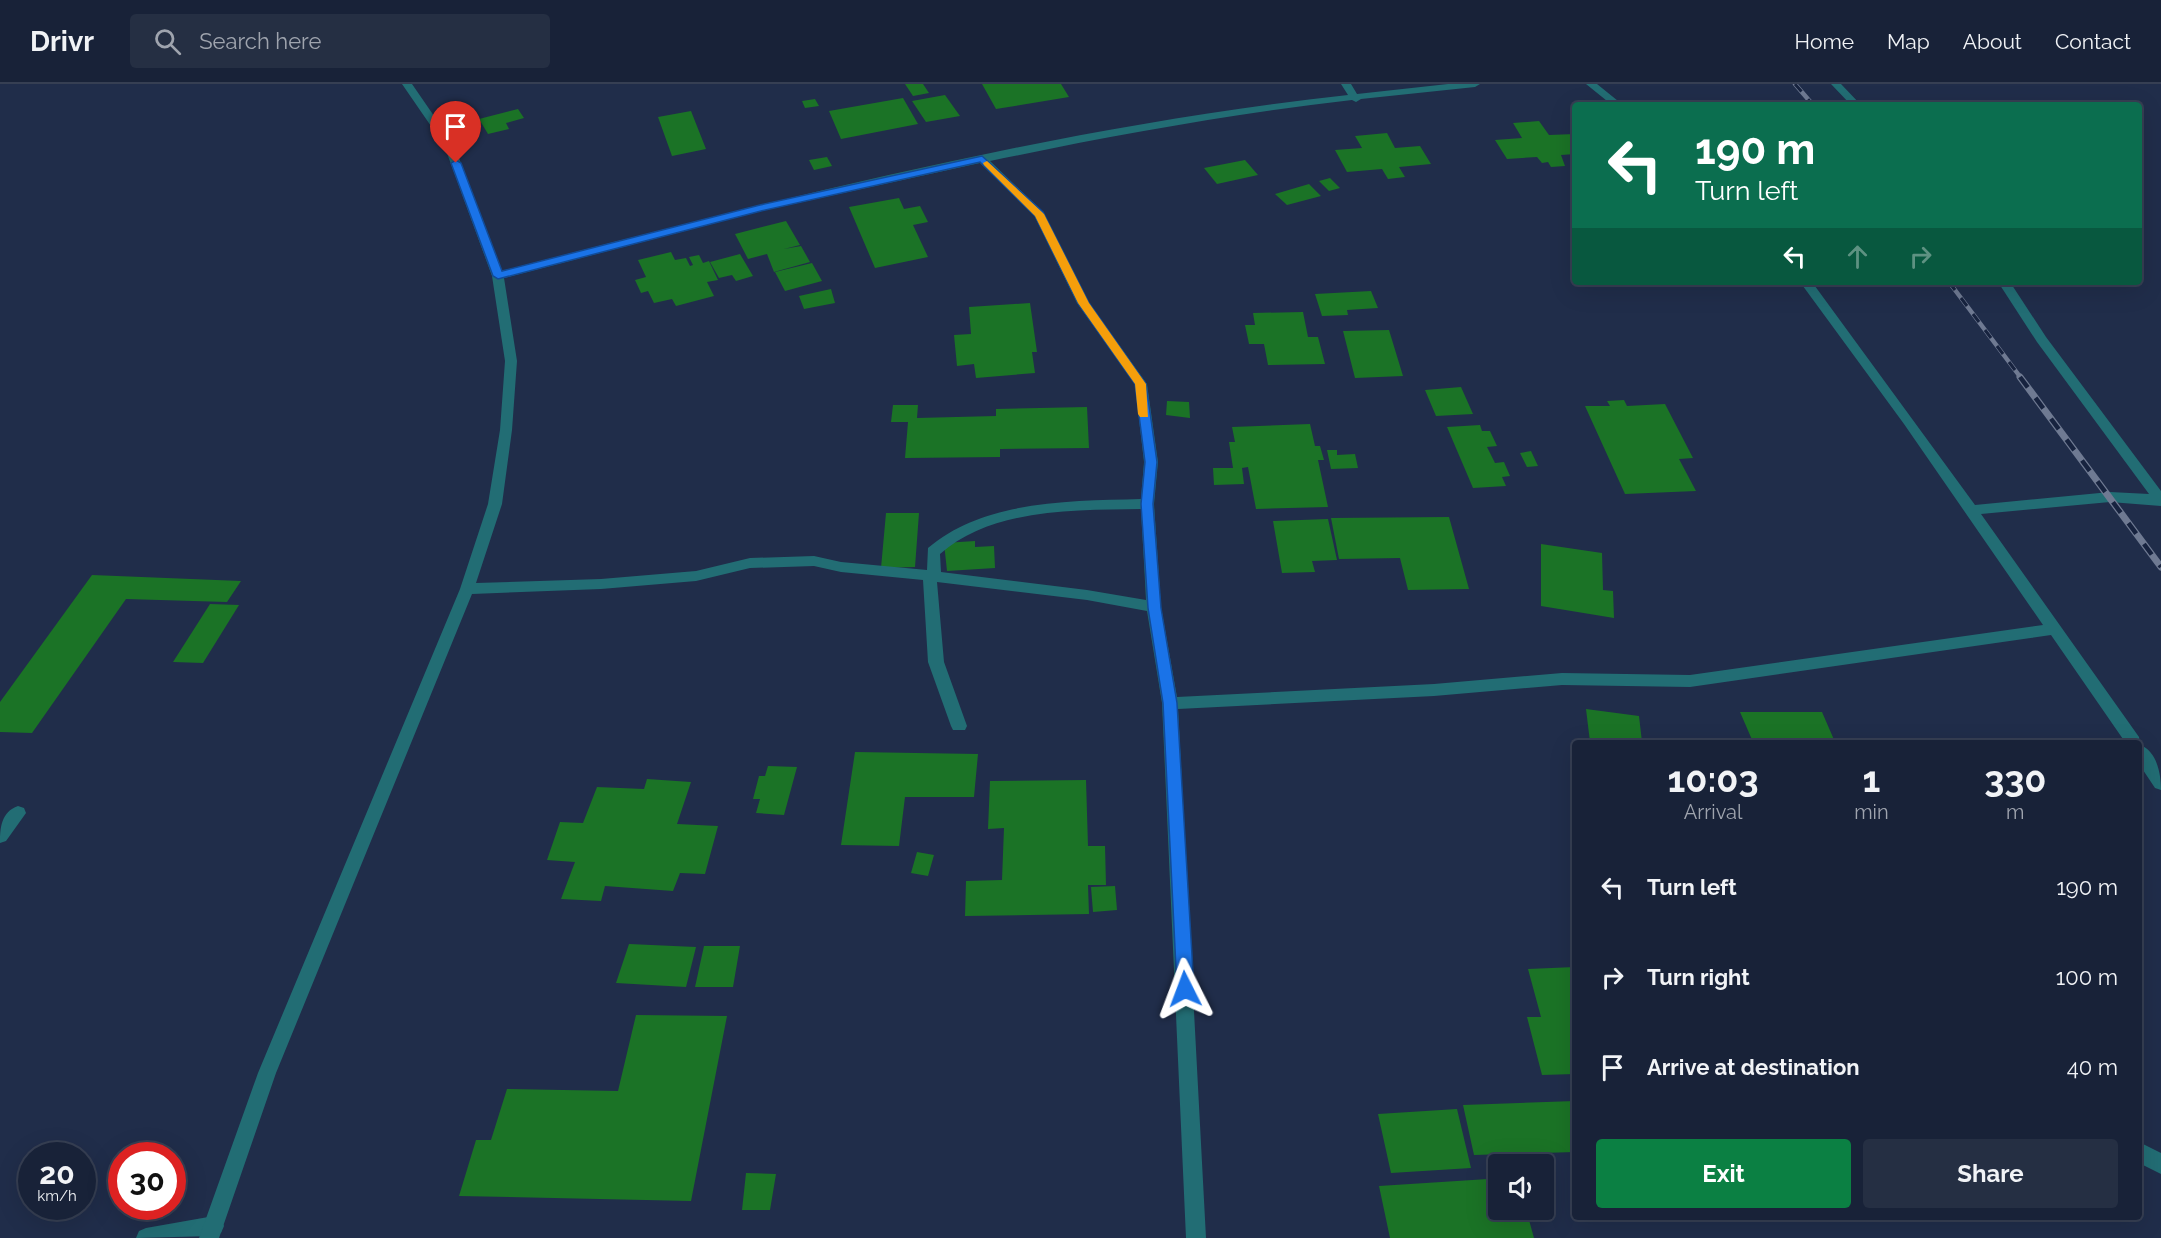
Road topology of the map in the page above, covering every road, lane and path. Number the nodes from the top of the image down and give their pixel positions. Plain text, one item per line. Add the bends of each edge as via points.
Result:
1 (407, 84) edge
2 (1346, 84) edge
3 (1476, 84) edge
4 (1591, 84) edge
5 (1836, 84) edge
6 (1356, 99) junction
7 (1614, 102) edge
8 (1853, 102) edge
9 (982, 159) junction
10 (498, 276) junction
11 (1808, 285) edge
12 (2006, 285) edge
13 (2160, 500) edge
14 (1147, 504) junction
15 (1972, 510) junction
16 (930, 577) junction
17 (467, 589) junction
18 (1154, 608) junction
19 (2055, 629) junction
20 (1170, 703) junction
21 (960, 726) dead end
22 (2132, 740) edge
23 (2142, 755) edge
24 (2161, 783) edge
25 (18, 813) dead end
26 (0, 836) edge
27 (2142, 1154) edge
28 (2161, 1164) edge
29 (211, 1232) edge
30 (146, 1238) edge
31 (1196, 1238) edge

1 - 10 street via 449,145
2 - 6 street
3 - 6 street
4 - 7 street
5 - 8 street
6 - 9 street via 1290,104 1147,126
9 - 10 street via 760,208
9 - 14 street via 1039,214 1083,303 1141,384 1151,462
10 - 17 street via 511,361 506,430 495,504
11 - 15 street
12 - 13 street
13 - 15 street via 2110,497
14 - 16 street via 1020,512 968,529 941,542 933,552 935,569
14 - 18 street
15 - 19 street
16 - 17 street via 814,561 786,561 750,563 696,576
16 - 18 street via 1087,595
16 - 21 street via 936,662
17 - 29 street via 267,1073
18 - 20 street
19 - 20 street via 1690,681 1562,679 1434,690
19 - 22 street
20 - 31 street
23 - 24 street
25 - 26 street
27 - 28 street
29 - 30 street

